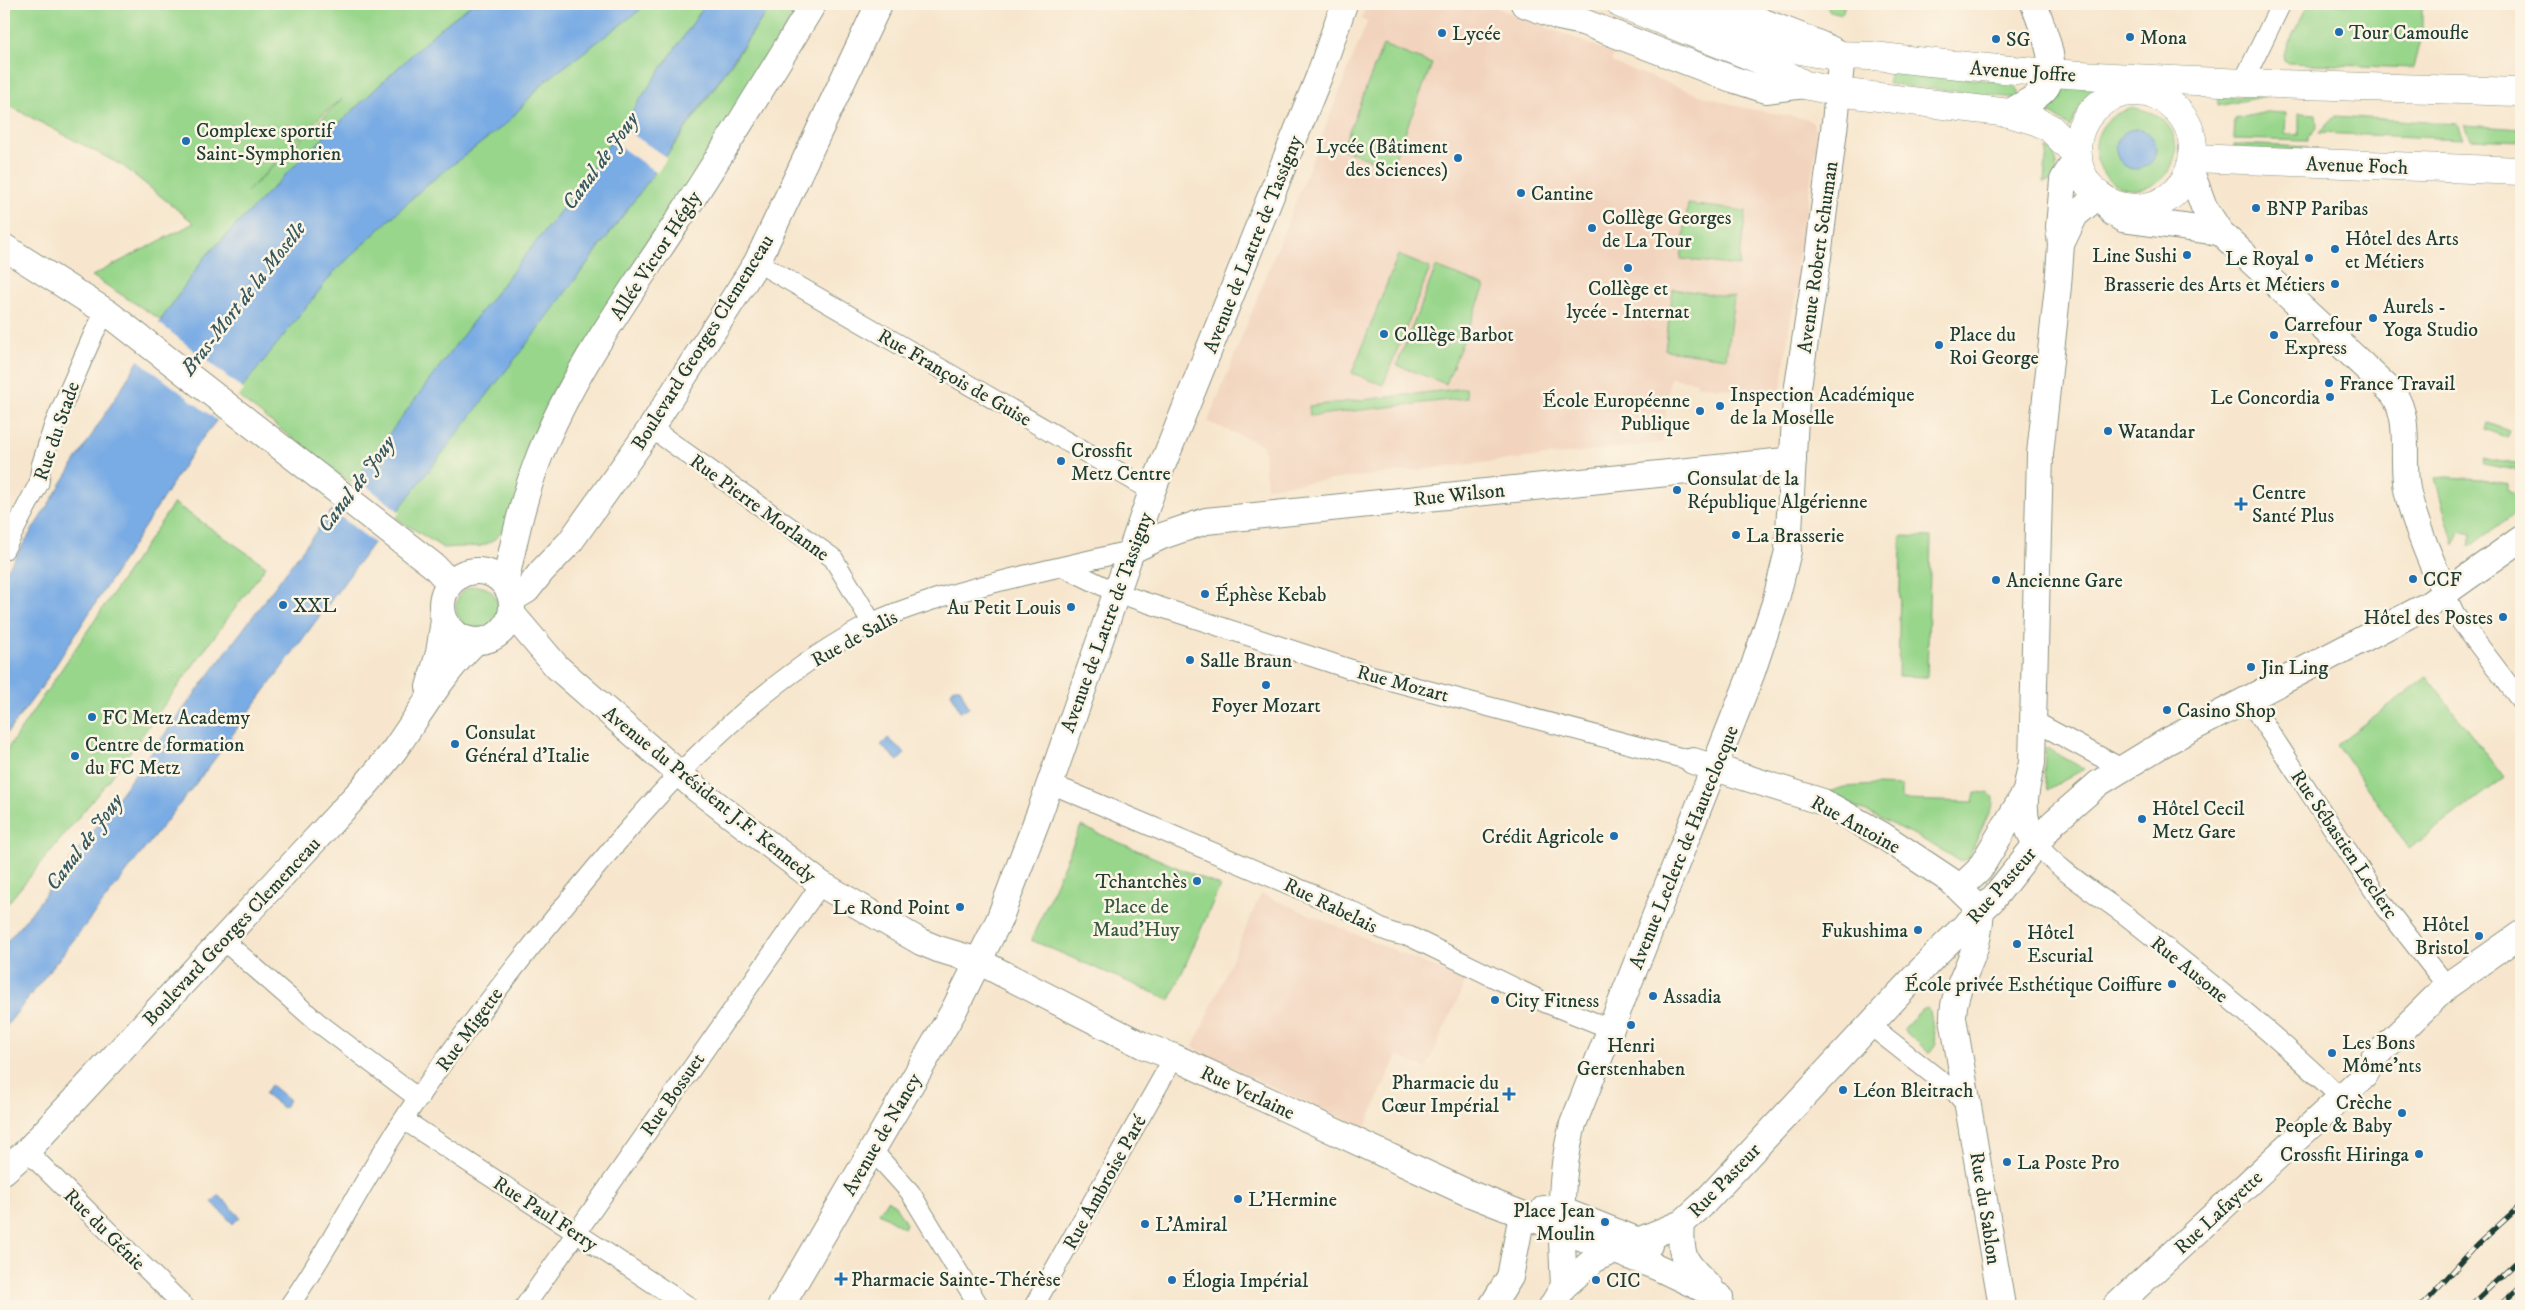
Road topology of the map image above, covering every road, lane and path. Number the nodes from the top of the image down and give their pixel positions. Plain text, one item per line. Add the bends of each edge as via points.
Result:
1 (813, 4) edge
2 (879, 4) edge
3 (1344, 4) edge
4 (1524, 4) edge
5 (1621, 4) edge
6 (1667, 4) edge
7 (1724, 4) edge
8 (2034, 4) edge
9 (2281, 4) edge
10 (1842, 55) junction
11 (2050, 73) junction
12 (2243, 82) junction
13 (1805, 85) junction
14 (2135, 85) junction
15 (1838, 92) junction
16 (2521, 92) edge
17 (2009, 113) junction
18 (2078, 156) junction
19 (2192, 164) junction
20 (2521, 171) edge
21 (2101, 196) junction
22 (2220, 232) junction
23 (2061, 246) junction
24 (4, 247) edge
25 (757, 262) junction
26 (114, 317) junction
27 (650, 428) junction
28 (1792, 460) junction
29 (1152, 491) junction
30 (518, 517) junction
31 (2521, 539) edge
32 (4, 550) edge
33 (1132, 550) junction
34 (1064, 567) junction
35 (478, 571) junction
36 (450, 583) junction
37 (1117, 593) junction
38 (2445, 593) junction
39 (510, 599) junction
40 (444, 620) junction
41 (872, 623) junction
42 (485, 639) junction
43 (557, 667) junction
44 (2248, 699) junction
45 (2521, 701) edge
46 (424, 702) junction
47 (2034, 721) junction
48 (2032, 763) junction
49 (1704, 764) junction
50 (2121, 768) junction
51 (678, 773) junction
52 (1049, 783) junction
53 (2024, 795) junction
54 (2053, 823) junction
55 (2037, 844) junction
56 (821, 884) junction
57 (1960, 888) junction
58 (1981, 910) junction
59 (2521, 927) edge
60 (2521, 934) edge
61 (223, 940) junction
62 (2509, 952) edge
63 (978, 961) junction
64 (2446, 998) junction
65 (1870, 1025) junction
66 (1611, 1029) junction
67 (1174, 1057) junction
68 (2341, 1098) junction
69 (419, 1099) junction
70 (1970, 1109) junction
71 (404, 1120) junction
72 (872, 1150) junction
73 (27, 1151) junction
74 (4, 1171) edge
75 (1522, 1215) junction
76 (1561, 1220) junction
77 (1682, 1223) junction
78 (575, 1232) junction
79 (1640, 1240) junction
80 (1615, 1251) junction
81 (1687, 1265) junction
82 (1558, 1296) edge
83 (1726, 1302) edge
84 (184, 1306) edge
85 (289, 1306) edge
86 (525, 1306) edge
87 (688, 1306) edge
88 (781, 1306) edge
89 (979, 1306) edge
90 (1034, 1306) edge
91 (1492, 1306) edge
92 (2002, 1306) edge
93 (2116, 1306) edge

1 - 30 street, Allée Victor Hégly via 567,397 539,456
2 - 25 street, Boulevard Georges Clemenceau
3 - 29 street, Avenue de Lattre de Tassigny via 1320,74
4 - 13 street, Avenue Joffre via 1766,90
5 - 13 main road, Avenue Joffre via 1758,59
6 - 10 main road, Avenue Joffre via 1775,42 1814,53
7 - 10 street, Avenue Joffre
8 - 11 street via 2050,51
9 - 12 street
10 - 11 main road, Avenue Joffre
10 - 15 street, Avenue Robert Schuman
11 - 14 main road, Avenue Joffre
11 - 17 street via 2044,89
12 - 14 main road, Avenue Joffre via 2204,80
12 - 16 main road
13 - 15 main road, Avenue Joffre
14 - 18 main road via 2105,99 2089,113 2080,131
14 - 19 main road via 2182,114 2190,131
15 - 17 main road, Avenue Joffre
15 - 28 street, Avenue Robert Schuman via 1796,399
17 - 18 main road, Avenue Joffre via 2050,128
18 - 21 main road via 2082,173
18 - 23 street via 2063,180 2059,227
19 - 20 main road, Avenue Foch
19 - 21 main road via 2180,189 2165,201 2149,206 2125,206
19 - 22 street via 2204,207
21 - 22 street via 2113,213 2123,219
21 - 23 street via 2075,215
22 - 38 street via 2393,393 2403,412 2407,491
23 - 47 street via 2042,435
24 - 26 street
25 - 27 street, Boulevard Georges Clemenceau
25 - 29 street, Rue François de Guise
26 - 32 street, Rue du Stade via 100,322 94,333 54,425 40,466 39,483
26 - 36 street via 434,566
27 - 39 street, Boulevard Georges Clemenceau via 570,542 527,590
27 - 41 street, Rue Pierre Morlanne via 833,558
28 - 33 street, Rue Wilson via 1206,521
28 - 49 street, Avenue Leclerc de Hauteclocque via 1790,530 1784,571 1752,672
29 - 33 street, Avenue de Lattre de Tassigny
30 - 35 street, Allée Victor Hégly
30 - 39 street, Allée Victor Hégly
31 - 38 street, Rue Pasteur
33 - 34 street, Rue de Salis
33 - 37 street, Avenue de Lattre de Tassigny
34 - 37 street
34 - 41 street, Rue de Salis via 1015,576 917,605
35 - 36 street via 468,572
35 - 39 street via 498,577
36 - 40 street via 442,600
37 - 49 street, Rue Mozart via 1362,673
37 - 52 street, Avenue de Lattre de Tassigny
38 - 44 street, Rue Pasteur via 2356,644
38 - 45 street via 2455,614
39 - 42 street via 503,631
39 - 43 street, Avenue du Président J.F. Kennedy
40 - 42 street via 459,637
40 - 46 street, Boulevard Georges Clemenceau via 439,653
41 - 51 street, Rue de Salis via 830,647 775,687
42 - 43 street, Avenue du Président J.F. Kennedy
42 - 46 street, Boulevard Georges Clemenceau via 455,661
43 - 51 street, Avenue du Président J.F. Kennedy
44 - 50 street, Rue Pasteur
44 - 64 street, Rue Sébastien Leclerc
46 - 61 street, Boulevard Georges Clemenceau via 395,748 364,788
47 - 48 street
47 - 50 street
48 - 53 street
48 - 54 street via 2042,804
49 - 57 street, Rue Antoine via 1823,802 1882,835
49 - 66 street, Avenue Leclerc de Hauteclocque
50 - 54 street, Rue Pasteur
51 - 56 street, Avenue du Président J.F. Kennedy
51 - 69 street, Rue Migette via 536,940
52 - 63 street, Avenue de Lattre de Tassigny via 999,920
52 - 66 street, Rue Rabelais via 1361,916 1395,936 1409,936 1546,1003
53 - 55 street via 2027,826
53 - 57 street via 1979,870
54 - 55 street, Rue Pasteur
55 - 58 street, Rue Pasteur
55 - 68 street, Rue Ausone via 2290,1051
56 - 63 street, Avenue du Président J.F. Kennedy via 921,942
56 - 78 street, Rue Bossuet
57 - 58 street, Rue Antoine
58 - 65 street, Rue Pasteur
58 - 70 street, Rue du Sablon via 1980,929 1953,1003 1952,1018
59 - 62 street, Rue Lafayette
60 - 62 street, Rue Lafayette
61 - 69 street via 316,1021
61 - 73 street, Boulevard Georges Clemenceau
62 - 64 street, Rue Lafayette
63 - 67 street, Rue Verlaine via 1142,1045
63 - 72 street, Avenue de Nancy via 956,1006
64 - 68 street, Rue Lafayette via 2382,1068 2364,1076
65 - 70 street via 1955,1092
65 - 77 street, Rue Pasteur
66 - 76 street, Avenue Leclerc de Hauteclocque via 1573,1124 1565,1153
67 - 75 street, Rue Verlaine
67 - 90 street, Rue Ambroise Paré
68 - 93 street, Rue Lafayette
69 - 71 street, Rue Migette
70 - 92 street, Rue du Sablon
71 - 78 street, Rue Paul Ferry
71 - 85 street, Rue Migette
72 - 88 street, Avenue de Nancy
72 - 89 street via 910,1192
73 - 74 street, Boulevard Georges Clemenceau
73 - 84 street, Rue du Génie
75 - 76 street via 1542,1209
75 - 91 street via 1510,1277
76 - 79 street
76 - 80 street
76 - 82 street, Avenue Leclerc de Hauteclocque
77 - 79 street, Rue Pasteur
77 - 81 street via 1681,1244
78 - 86 street, Rue Bossuet
78 - 87 street, Rue Paul Ferry
79 - 80 street, Rue Pasteur
79 - 81 street
80 - 82 street, Rue Pasteur via 1596,1258
80 - 83 street via 1659,1268
81 - 83 street

